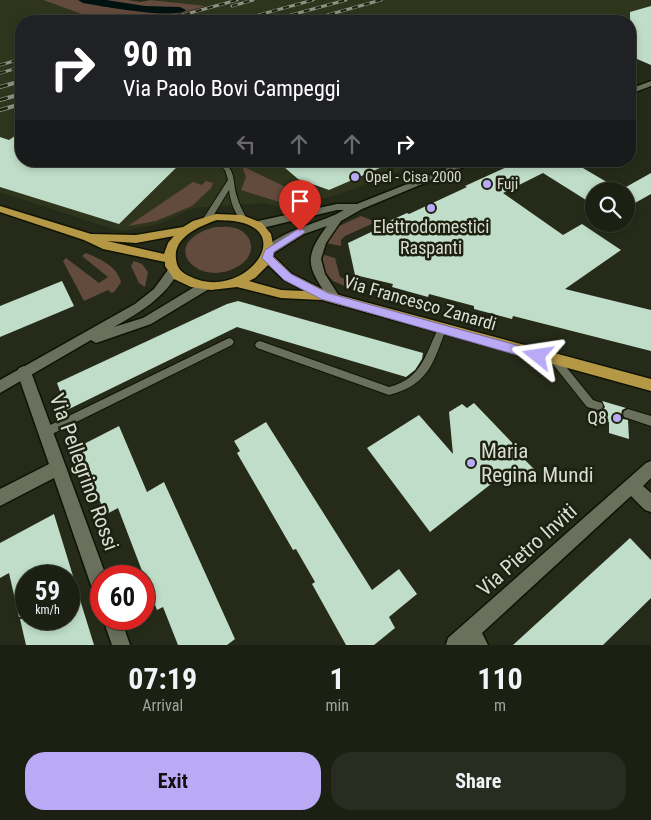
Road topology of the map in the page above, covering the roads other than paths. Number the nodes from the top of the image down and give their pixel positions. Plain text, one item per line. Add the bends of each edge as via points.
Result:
1 (651, 83) edge
2 (636, 89) edge
3 (225, 167) edge
4 (459, 167) edge
5 (232, 179) junction
6 (358, 207) junction
7 (0, 209) edge
8 (243, 218) junction
9 (207, 219) junction
10 (337, 219) junction
11 (258, 225) junction
12 (183, 231) junction
13 (88, 237) junction
14 (269, 254) junction
15 (171, 265) junction
16 (236, 282) junction
17 (204, 286) junction
18 (330, 298) junction
19 (442, 329) junction
20 (229, 342) dead end
21 (72, 344) junction
22 (260, 345) dead end
23 (555, 360) junction
24 (24, 372) junction
25 (651, 385) edge
26 (0, 387) edge
27 (598, 406) dead end
28 (628, 414) dead end
29 (651, 421) edge
30 (46, 432) junction
31 (58, 467) junction
32 (651, 468) edge
33 (632, 486) junction
34 (0, 498) edge
35 (651, 504) edge
36 (93, 565) edge
37 (116, 630) edge
38 (475, 638) edge
39 (122, 645) edge
40 (455, 645) edge

1 - 2 street
3 - 5 lane
4 - 6 street
5 - 8 lane via 233,196
5 - 9 lane
6 - 10 street
6 - 11 street via 337,207
7 - 13 main road
8 - 9 main road
8 - 11 main road
9 - 12 main road
10 - 14 street via 300,231
10 - 18 street via 317,248 314,263
11 - 14 main road via 268,236
12 - 13 main road via 136,239
12 - 15 main road via 172,244
13 - 15 main road
14 - 16 main road via 256,272
14 - 18 main road, Via Francesco Zanardi via 288,277
15 - 17 main road via 190,282
15 - 21 street via 158,292 140,307
16 - 17 main road
16 - 18 main road, Via Francesco Zanardi via 281,294
17 - 21 street via 147,321
18 - 19 main road, Via Francesco Zanardi
19 - 22 lane via 424,372 401,389 389,391
19 - 23 main road, Via Francesco Zanardi
20 - 30 lane
21 - 24 street
23 - 25 main road, Via Francesco Zanardi
23 - 27 lane via 590,404
24 - 26 street
24 - 30 street, Via Pellegrino Rossi
28 - 29 lane
30 - 31 street, Via Pellegrino Rossi
31 - 34 street
31 - 36 street, Via Pellegrino Rossi
32 - 33 street, Via Pietro Inviti
33 - 35 street
33 - 38 street, Via Pietro Inviti
37 - 39 street
38 - 40 street, Via Pietro Inviti

